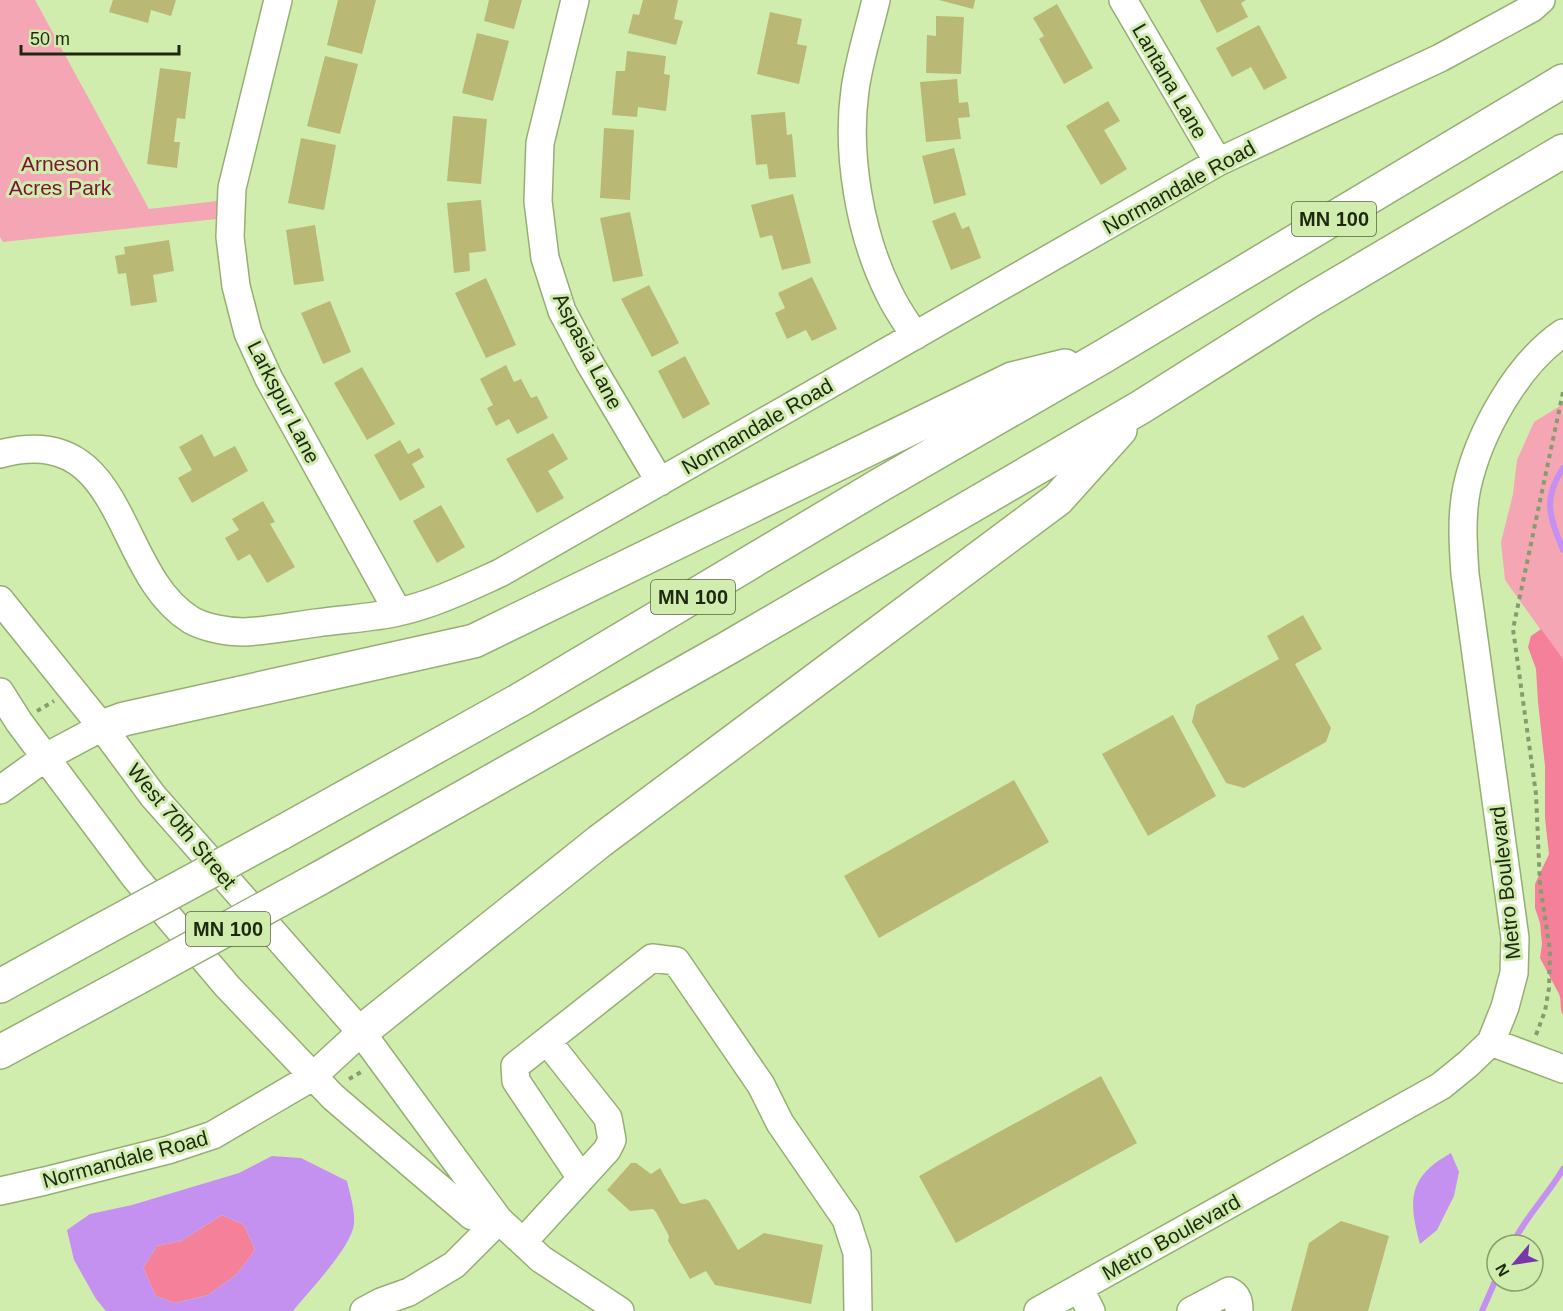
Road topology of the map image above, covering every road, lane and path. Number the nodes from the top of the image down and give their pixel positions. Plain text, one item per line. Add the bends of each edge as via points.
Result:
1 (278, 0) edge
2 (575, 0) edge
3 (876, 0) edge
4 (1123, 0) edge
5 (1541, 0) edge
6 (1563, 81) edge
7 (1563, 151) edge
8 (1218, 162) junction
9 (1563, 333) edge
10 (915, 336) junction
11 (1104, 356) junction
12 (1563, 392) edge
13 (1141, 407) junction
14 (0, 454) edge
15 (660, 482) junction
16 (0, 600) edge
17 (398, 612) junction
18 (0, 692) edge
19 (55, 700) dead end
20 (32, 715) dead end
21 (102, 727) junction
22 (46, 757) junction
23 (0, 790) edge
24 (1536, 794) dead end
25 (0, 986) edge
26 (361, 1032) junction
27 (547, 1041) junction
28 (1491, 1042) junction
29 (0, 1052) edge
30 (1563, 1069) edge
31 (365, 1070) dead end
32 (312, 1077) junction
33 (341, 1084) dead end
34 (581, 1178) junction
35 (0, 1191) edge
36 (499, 1220) junction
37 (523, 1242) junction
38 (1085, 1300) edge
39 (364, 1311) edge
40 (620, 1311) edge
41 (858, 1311) edge
42 (1038, 1311) edge
43 (1191, 1311) edge
44 (1239, 1311) edge

1 - 17 street, Larkspur Lane via 232,188 230,237 236,286 248,333 268,378
2 - 15 street, Aspasia Lane via 540,143 538,201 545,258 562,311
3 - 10 street via 855,90 853,142 858,193 869,244 888,292
4 - 8 street, Lantana Lane
5 - 8 street, Normandale Road via 1440,58
6 - 11 highway, MN 100
7 - 13 highway, MN 100
8 - 10 street, Normandale Road
9 - 28 street, Metro Boulevard via 1524,371 1498,407 1479,446 1467,488 1462,531 1515,938 1514,973
10 - 15 street, Normandale Road
11 - 21 highway via 1012,379 474,641
11 - 25 highway, MN 100, bridge via 523,698
12 - 24 path via 1513,629
13 - 26 highway via 1058,499 600,841
13 - 29 highway, MN 100, bridge via 726,649 318,879
14 - 17 street, Normandale Road via 21,448 44,448 68,455 87,468 103,486 170,605 193,621 244,632
15 - 17 street, Normandale Road via 500,573 454,594
16 - 21 street, West 70th Street
18 - 22 street
19 - 20 path
21 - 22 street
21 - 26 street, West 70th Street via 153,796
22 - 23 street
22 - 32 street via 134,876 227,986
26 - 32 street, Normandale Road
26 - 36 street, West 70th Street
27 - 34 street via 608,1118 612,1140
27 - 34 street via 514,1066 516,1081
27 - 41 street via 652,958 676,961 846,1218 857,1253
28 - 30 street
28 - 38 street, Metro Boulevard via 1441,1086
31 - 33 path
32 - 35 street, Normandale Road via 213,1135 157,1153
32 - 36 street via 472,1216
34 - 37 street
36 - 37 street, West 70th Street
36 - 39 street via 454,1265 409,1292
37 - 40 street, West 70th Street via 541,1259
38 - 42 street, Metro Boulevard
43 - 44 street via 1229,1291 1239,1302

